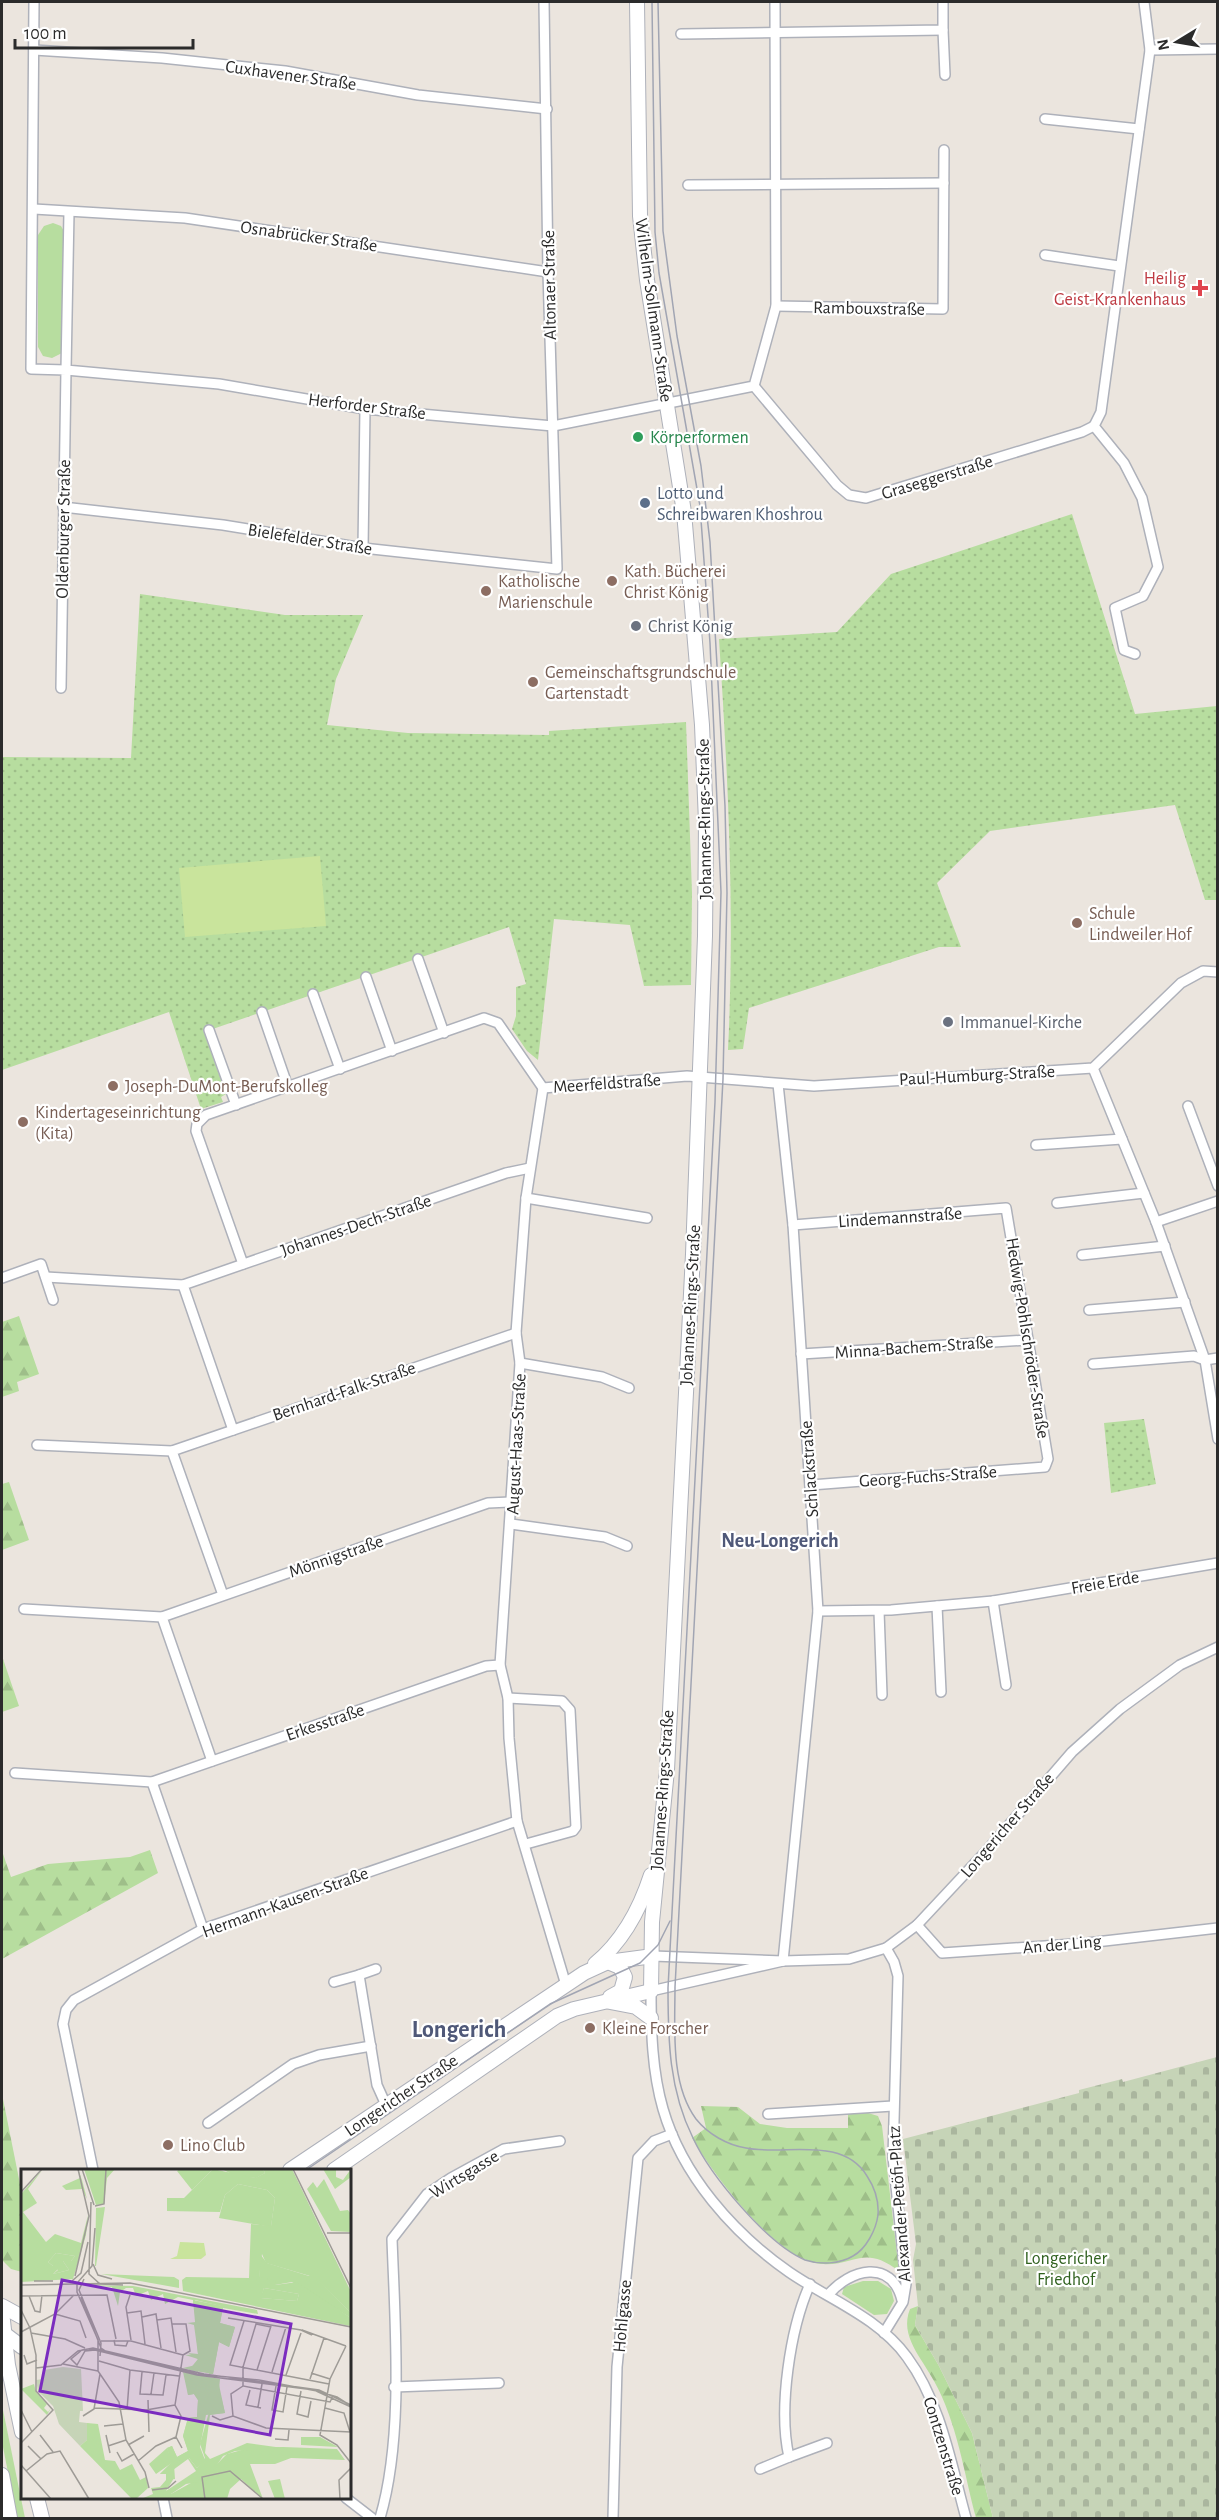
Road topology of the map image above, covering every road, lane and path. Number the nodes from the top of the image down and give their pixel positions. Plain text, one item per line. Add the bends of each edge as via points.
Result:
1 (34, 2) edge
2 (544, 2) edge
3 (637, 2) edge
4 (775, 2) edge
5 (943, 2) edge
6 (1144, 2) edge
7 (944, 30) junction
8 (775, 33) junction
9 (681, 34) dead end
10 (1218, 49) edge
11 (34, 50) junction
12 (1150, 50) junction
13 (945, 75) dead end
14 (547, 109) junction
15 (1045, 118) dead end
16 (1139, 129) junction
17 (944, 150) dead end
18 (944, 183) junction
19 (777, 184) junction
20 (688, 185) dead end
21 (34, 209) junction
22 (69, 212) junction
23 (1045, 255) dead end
24 (1119, 266) junction
25 (548, 272) junction
26 (776, 306) junction
27 (66, 370) junction
28 (754, 386) junction
29 (667, 404) junction
30 (365, 409) junction
31 (553, 426) junction
32 (1094, 426) junction
33 (63, 507) junction
34 (363, 548) junction
35 (557, 569) joint
36 (693, 618) joint
37 (1135, 654) dead end
38 (61, 688) dead end
39 (418, 959) dead end
40 (1218, 972) edge
41 (366, 977) dead end
42 (313, 994) dead end
43 (262, 1012) dead end
44 (209, 1030) dead end
45 (444, 1033) junction
46 (392, 1051) junction
47 (1093, 1068) junction
48 (340, 1069) junction
49 (700, 1077) junction
50 (778, 1084) junction
51 (288, 1087) junction
52 (543, 1088) junction
53 (236, 1105) junction
54 (1188, 1106) dead end
55 (1122, 1139) junction
56 (1036, 1145) dead end
57 (530, 1168) junction
58 (1218, 1186) edge
59 (1144, 1193) junction
60 (526, 1198) junction
61 (1218, 1201) edge
62 (1057, 1203) dead end
63 (1006, 1209) joint
64 (647, 1218) dead end
65 (1156, 1222) junction
66 (793, 1225) junction
67 (1165, 1246) junction
68 (1082, 1255) dead end
69 (243, 1264) junction
70 (46, 1277) junction
71 (2, 1278) edge
72 (183, 1285) junction
73 (53, 1300) dead end
74 (1185, 1302) junction
75 (1089, 1310) dead end
76 (516, 1333) junction
77 (1027, 1340) junction
78 (801, 1354) junction
79 (1218, 1358) edge
80 (1205, 1360) junction
81 (520, 1363) junction
82 (1094, 1364) dead end
83 (629, 1388) dead end
84 (233, 1430) junction
85 (1218, 1439) edge
86 (37, 1444) dead end
87 (172, 1451) junction
88 (1045, 1467) joint
89 (811, 1485) junction
90 (511, 1502) junction
91 (511, 1524) junction
92 (627, 1546) dead end
93 (1218, 1563) edge
94 (223, 1595) junction
95 (993, 1601) junction
96 (937, 1606) junction
97 (24, 1609) dead end
98 (818, 1611) junction
99 (879, 1611) junction
100 (162, 1617) junction
101 (1218, 1647) edge
102 (500, 1665) junction
103 (1005, 1685) dead end
104 (941, 1692) dead end
105 (882, 1695) dead end
106 (508, 1698) junction
107 (212, 1761) junction
108 (15, 1773) dead end
109 (152, 1782) junction
110 (517, 1821) junction
111 (526, 1844) junction
112 (658, 1853) junction
113 (917, 1925) junction
114 (1218, 1928) edge
115 (203, 1929) junction
116 (886, 1948) junction
117 (653, 1956) junction
118 (783, 1961) junction
119 (608, 1962) junction
120 (376, 1969) dead end
121 (584, 1973) junction
122 (359, 1975) junction
123 (334, 1982) dead end
124 (566, 1985) junction
125 (651, 1991) junction
126 (600, 2003) junction
127 (651, 2018) junction
128 (371, 2046) junction
129 (386, 2104) junction
130 (893, 2106) junction
131 (768, 2114) dead end
132 (208, 2123) dead end
133 (672, 2134) junction
134 (560, 2141) dead end
135 (93, 2169) edge
136 (291, 2169) edge
137 (335, 2169) edge
138 (810, 2284) junction
139 (828, 2295) junction
140 (903, 2302) junction
141 (2, 2306) edge
142 (21, 2316) edge
143 (21, 2318) edge
144 (884, 2333) junction
145 (3, 2338) edge
146 (21, 2347) edge
147 (499, 2383) dead end
148 (394, 2387) junction
149 (21, 2427) edge
150 (827, 2444) dead end
151 (789, 2457) junction
152 (760, 2469) dead end
153 (2, 2475) edge
154 (37, 2499) edge
155 (163, 2499) edge
156 (347, 2499) edge
157 (10, 2518) edge
158 (42, 2518) edge
159 (167, 2518) edge
160 (372, 2518) edge
161 (380, 2518) edge
162 (613, 2518) edge
163 (966, 2518) edge

1 - 11 street
2 - 14 street, Altonaer Straße
3 - 29 street, Wilhelm-Sollmann-Straße via 640,216
4 - 8 street
5 - 7 street
6 - 12 street
7 - 8 street
7 - 13 street
8 - 9 street
8 - 19 street
10 - 12 street
11 - 14 street, Cuxhavener Straße via 285,71 418,95
11 - 21 street
12 - 16 street
14 - 25 street, Altonaer Straße
15 - 16 street
16 - 24 street
17 - 18 street, Rambouxstraße
18 - 19 street
18 - 26 street, Rambouxstraße via 943,309
19 - 20 street
19 - 26 street
21 - 22 street
21 - 27 street via 31,369
22 - 25 street, Osnabrücker Straße via 185,218
22 - 27 street, Oldenburger Straße
23 - 24 street
24 - 32 street via 1101,412
25 - 31 street, Altonaer Straße
26 - 28 street
27 - 30 street, Herforder Straße via 219,384
27 - 33 street, Oldenburger Straße
28 - 29 street
28 - 32 street, Graseggerstraße via 837,485 849,495 866,498
29 - 31 street, Herforder Straße
29 - 36 street, Wilhelm-Sollmann-Straße via 684,512
30 - 31 street, Herforder Straße
30 - 34 street
31 - 35 street, Altonaer Straße
32 - 37 street via 1125,463 1136,483 1156,553 1158,567 1143,596 1114,608 1124,650
33 - 34 street, Bielefelder Straße via 223,525
33 - 38 street, Oldenburger Straße
34 - 35 street, Bielefelder Straße
36 - 49 street, Johannes-Rings-Straße via 706,822
39 - 45 street
40 - 47 street via 1203,971 1180,982
41 - 46 street
42 - 48 street
43 - 51 street
44 - 53 street
45 - 46 street, Meerfeldstraße
45 - 52 street, Meerfeldstraße via 484,1018 493,1019
46 - 48 street, Meerfeldstraße
47 - 50 street, Paul-Humburg-Straße via 850,1084
47 - 55 street
48 - 51 street, Meerfeldstraße
49 - 50 street, Paul-Humburg-Straße
49 - 52 street, Meerfeldstraße
49 - 112 street, Johannes-Rings-Straße via 667,1770
50 - 66 street, Schlackstraße
51 - 53 street, Meerfeldstraße
52 - 57 street, August-Haas-Straße
53 - 69 street, Meerfeldstraße via 206,1115 196,1131
54 - 58 street
55 - 56 street
55 - 59 street
57 - 60 street, August-Haas-Straße
57 - 69 street, Johannes-Dech-Straße
59 - 62 street
59 - 65 street
60 - 64 street
60 - 76 street, August-Haas-Straße
61 - 65 street
63 - 66 street, Lindemannstraße
63 - 77 street, Hedwig-Pohlschröder-Straße
65 - 67 street
66 - 78 street, Schlackstraße
67 - 68 street
67 - 74 street
69 - 72 street, Johannes-Dech-Straße
70 - 71 street, Johannes-Dech-Straße via 41,1264
70 - 72 street, Johannes-Dech-Straße
70 - 73 street
72 - 84 street
74 - 75 street
74 - 80 street
76 - 81 street, August-Haas-Straße
76 - 84 street, Bernhard-Falk-Straße
77 - 78 street, Minna-Bachem-Straße
77 - 88 street, Hedwig-Pohlschröder-Straße via 1048,1459
78 - 89 street, Schlackstraße
79 - 80 street
80 - 82 street via 1194,1356
80 - 85 street
81 - 83 street, August-Haas-Straße via 602,1377
81 - 90 street, August-Haas-Straße
84 - 87 street, Bernhard-Falk-Straße
86 - 87 street, Bernhard-Falk-Straße
87 - 94 street
88 - 89 street, Georg-Fuchs-Straße
89 - 98 street, Schlackstraße
90 - 91 street, August-Haas-Straße
90 - 94 street, Mönnigstraße via 488,1503
91 - 92 street, August-Haas-Straße via 605,1537
91 - 102 street, August-Haas-Straße
93 - 95 street, Freie Erde
94 - 100 street, Mönnigstraße
95 - 96 street, Freie Erde
95 - 103 street
96 - 99 street, Freie Erde
96 - 104 street
97 - 100 street, Mönnigstraße
98 - 99 street, Freie Erde
98 - 118 street, Schlackstraße
99 - 105 street
100 - 107 street
101 - 113 street, Longericher Straße via 1171,1671 1072,1752
102 - 106 street, August-Haas-Straße
102 - 107 street, Erkesstraße via 486,1666
106 - 110 street, August-Haas-Straße
106 - 111 street via 562,1701 570,1710 576,1827
107 - 109 street, Erkesstraße
108 - 109 street, Erkesstraße
109 - 115 street
110 - 111 street, August-Haas-Straße
110 - 115 street, Hermann-Kausen-Straße
111 - 124 street, August-Haas-Straße
112 - 117 street, Johannes-Rings-Straße
112 - 121 street via 642,1901 626,1929 606,1955
113 - 114 street, An der Ling via 942,1953 1087,1943
113 - 116 street, Longericher Straße
115 - 135 street, Hermann-Kausen-Straße via 74,2000 66,2010 63,2024
116 - 118 street, Longericher Straße via 849,1959
116 - 130 street, Alexander-Petöfi-Platz via 898,1976
117 - 118 street, Longericher Straße
117 - 119 street, Longericher Straße
117 - 125 street, Johannes-Rings-Straße
118 - 125 street, Longericher Straße
119 - 121 street, Longericher Straße
119 - 126 street via 623,1971 624,1986
120 - 122 street
121 - 124 street, Longericher Straße
122 - 123 street
122 - 128 street
124 - 129 street, Longericher Straße
125 - 126 street, Longericher Straße
125 - 127 street, Contzenstraße
126 - 127 street via 636,2007
126 - 137 street, Longericher Straße via 557,2016
127 - 133 street, Contzenstraße via 657,2081
128 - 129 street via 377,2085
128 - 132 street via 293,2064
129 - 136 street, Longericher Straße
130 - 131 street, Alexander-Petöfi-Platz
130 - 140 street, Alexander-Petöfi-Platz via 893,2157 907,2275
133 - 138 street, Contzenstraße via 717,2208 757,2247
133 - 162 street, Hohlgasse via 654,2141 638,2158 617,2367
134 - 148 street, Wirtsgasse via 504,2149 451,2178 427,2194 392,2239
138 - 139 street, Contzenstraße
138 - 151 street via 787,2371 784,2435
139 - 140 street, Alexander-Petöfi-Platz via 849,2276 878,2272 893,2281
139 - 144 street, Contzenstraße
140 - 144 street, Alexander-Petöfi-Platz
141 - 142 street
143 - 145 street
144 - 163 street, Contzenstraße via 908,2357 937,2414
145 - 146 street
145 - 149 street
147 - 148 street
148 - 161 street, Wirtsgasse via 392,2466
150 - 151 street
151 - 152 street
153 - 157 street
154 - 158 street
155 - 159 street
156 - 160 street

